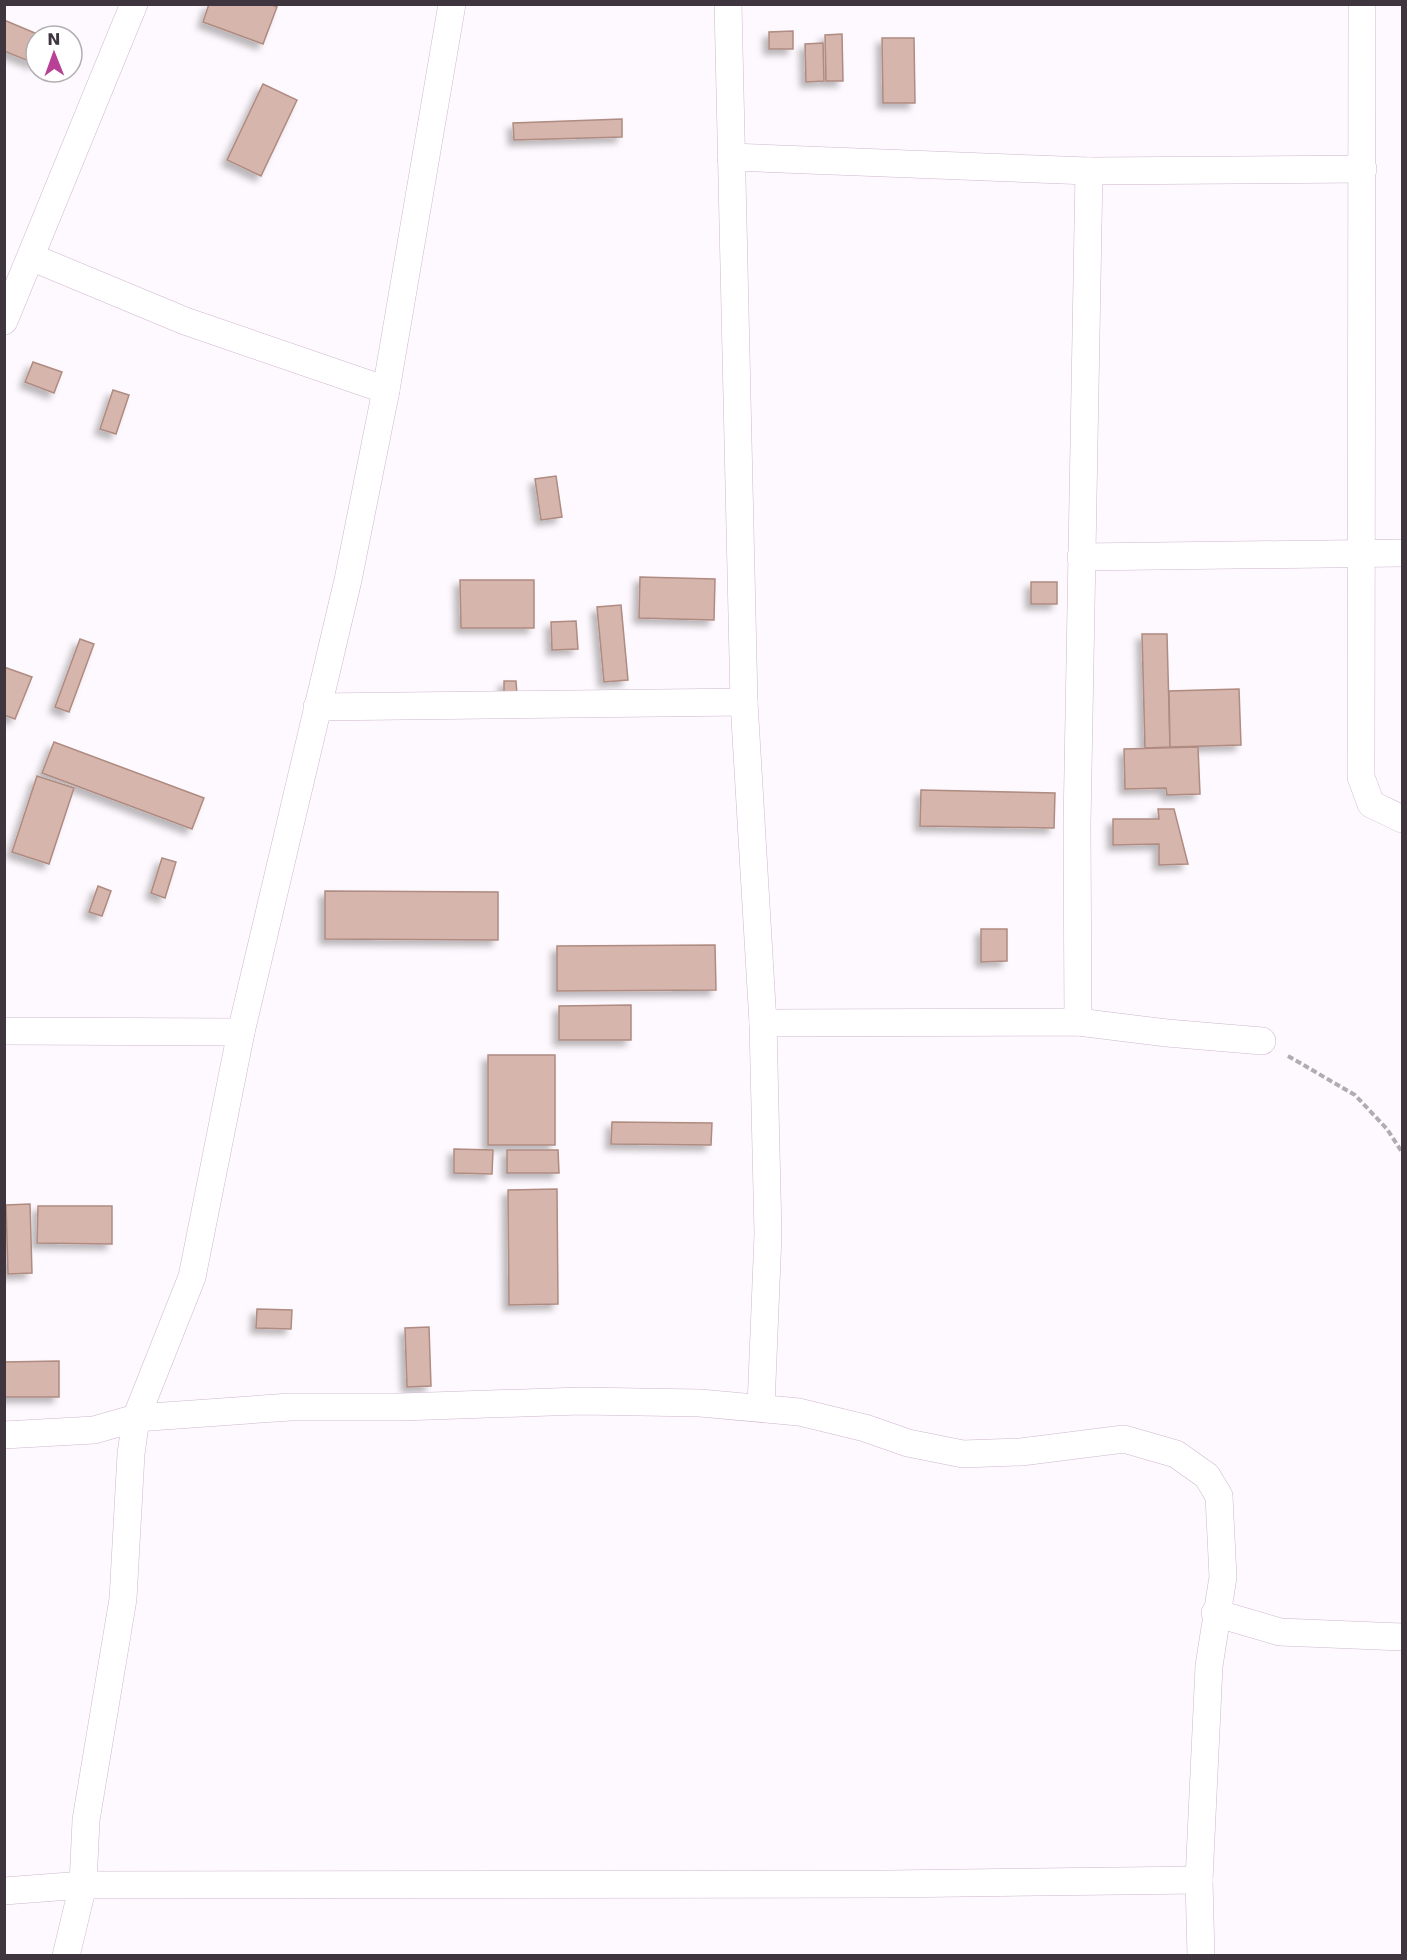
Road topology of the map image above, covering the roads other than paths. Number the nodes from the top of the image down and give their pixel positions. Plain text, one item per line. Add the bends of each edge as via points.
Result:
1 (134, 4) edge
2 (452, 4) edge
3 (728, 4) edge
4 (1362, 4) edge
5 (731, 157) junction
6 (1363, 169) junction
7 (1089, 171) junction
8 (31, 257) junction
9 (4, 321) edge
10 (386, 390) junction
11 (1362, 553) junction
12 (1402, 553) edge
13 (1082, 557) junction
14 (744, 702) junction
15 (317, 707) junction
16 (1402, 819) edge
17 (1078, 1022) junction
18 (764, 1023) junction
19 (4, 1031) edge
20 (241, 1032) junction
21 (1262, 1041) road end
22 (761, 1407) junction
23 (136, 1418) junction
24 (4, 1435) edge
25 (1215, 1613) junction
26 (1402, 1637) edge
27 (1199, 1880) junction
28 (83, 1885) junction
29 (4, 1891) edge
30 (66, 1956) edge
31 (1201, 1956) edge

1 - 8 street
2 - 10 street
3 - 5 street
4 - 6 street
5 - 7 street
5 - 14 street
6 - 7 street
6 - 11 street
7 - 13 street
8 - 9 street
8 - 10 street via 184,321
10 - 15 street via 348,580
11 - 12 street
11 - 13 street
11 - 16 street via 1361,777 1371,804
13 - 17 street
14 - 15 street
14 - 18 street
15 - 20 street
17 - 18 street
17 - 21 street
18 - 22 street via 768,1234
19 - 20 street
20 - 23 street via 192,1277
22 - 23 street via 580,1401 290,1407
22 - 25 street via 821,1417 908,1443 963,1454 1021,1452 1124,1439 1176,1454 1207,1476 1219,1496 1223,1577
23 - 24 street via 94,1430
23 - 28 street via 123,1599 86,1820
25 - 26 street via 1280,1632
25 - 27 street
27 - 28 street
27 - 31 street
28 - 29 street
28 - 30 street

